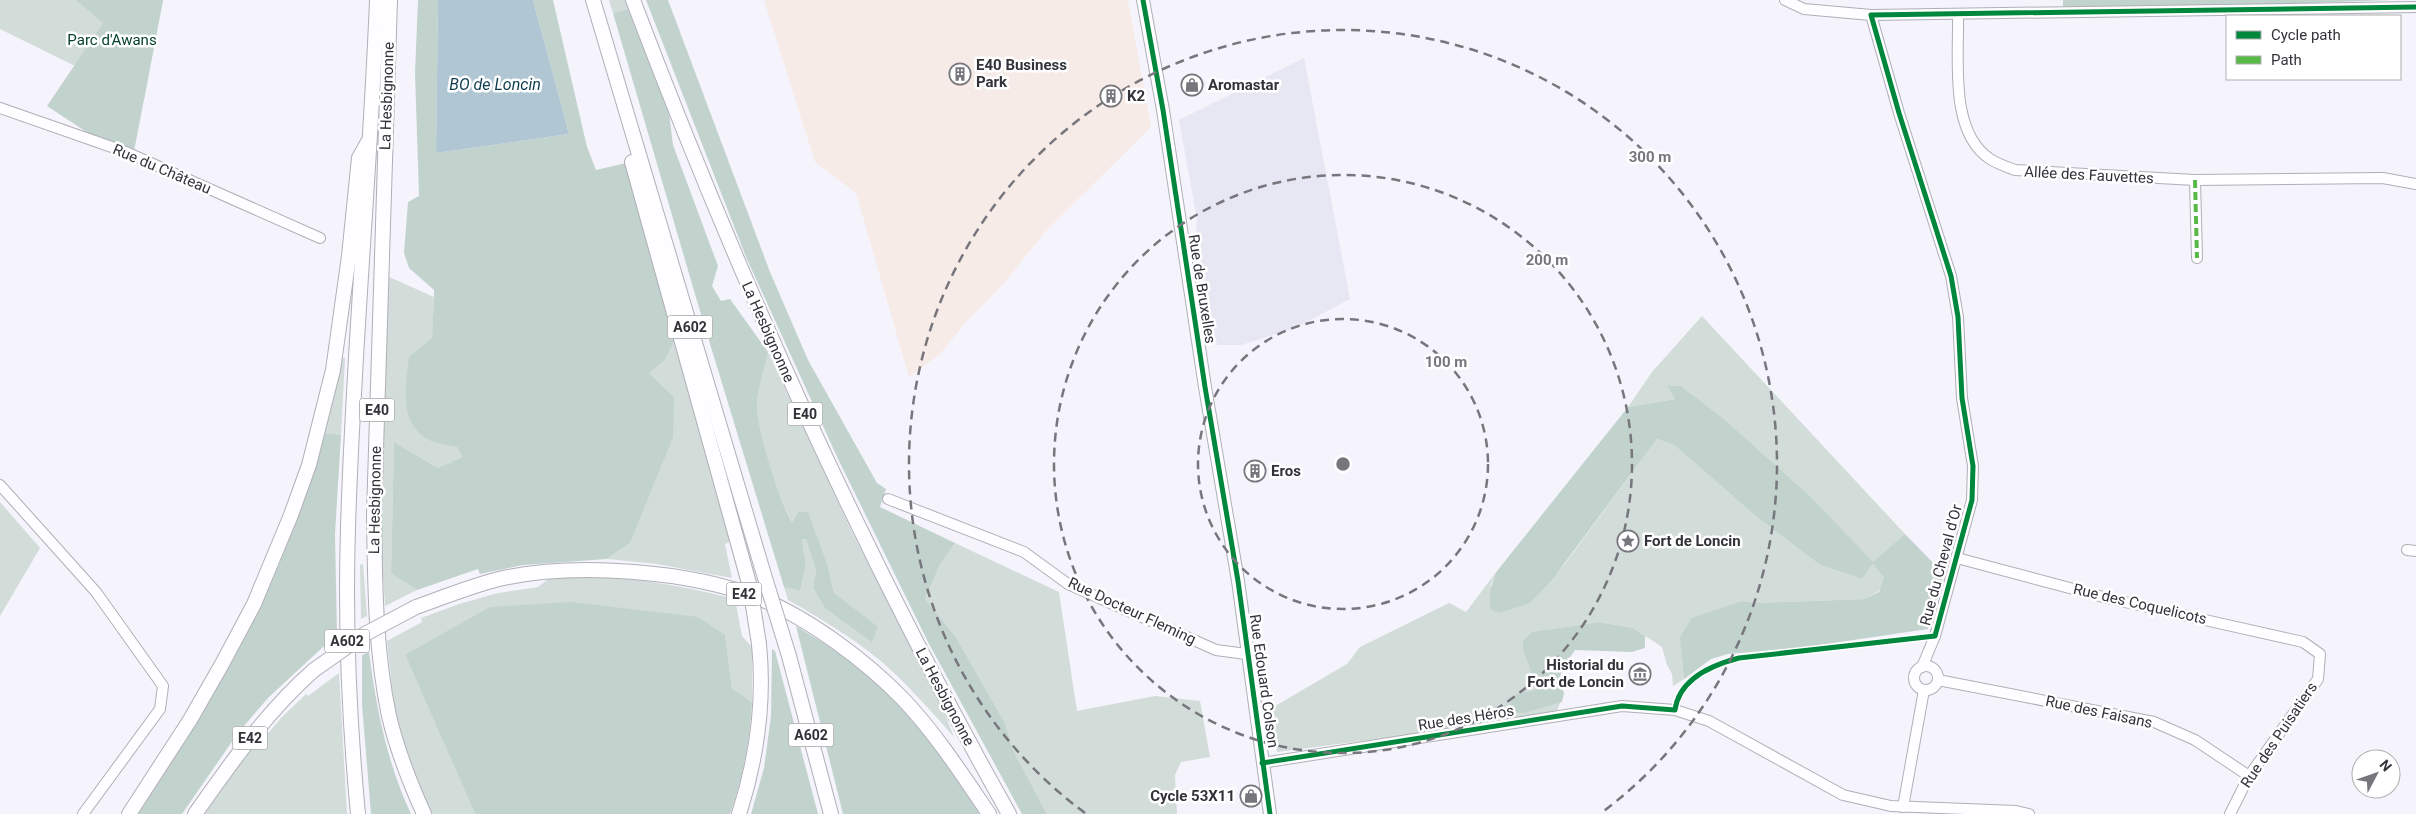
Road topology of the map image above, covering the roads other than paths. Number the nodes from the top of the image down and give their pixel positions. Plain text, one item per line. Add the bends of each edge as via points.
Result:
1 (376, 0) edge
2 (390, 0) edge
3 (593, 0) edge
4 (633, 0) edge
5 (1143, 0) edge
6 (1785, 0) edge
7 (2416, 6) edge
8 (1871, 15) junction
9 (1958, 15) junction
10 (618, 87) junction
11 (0, 108) edge
12 (370, 139) junction
13 (2195, 180) junction
14 (2416, 184) edge
15 (320, 238) dead end
16 (2197, 258) dead end
17 (0, 485) edge
18 (888, 499) dead end
19 (1957, 558) junction
20 (1238, 581) joint
21 (1246, 654) junction
22 (2320, 654) joint
23 (1922, 667) junction
24 (1938, 680) junction
25 (1924, 690) junction
26 (1262, 763) junction
27 (2249, 776) junction
28 (1902, 807) junction
29 (83, 814) edge
30 (129, 814) edge
31 (195, 814) edge
32 (358, 814) edge
33 (424, 814) edge
34 (739, 814) edge
35 (831, 814) edge
36 (989, 814) edge
37 (1009, 814) edge
38 (1270, 814) edge
39 (2029, 814) edge
40 (2230, 814) edge

1 - 12 highway
2 - 33 highway, La Hesbignonne / E40 via 374,514 375,588 380,656 390,717 408,776
3 - 10 highway, A602
4 - 37 highway, La Hesbignonne / E40 via 738,265 805,415 885,581
5 - 20 main road, Rue de Bruxelles
6 - 8 street via 1804,9
7 - 9 street
8 - 9 street
8 - 19 street, Rue du Cheval d'Or via 1951,276 1958,316 1962,398 1973,466 1972,500
9 - 13 street, Allée des Fauvettes via 1960,110 1966,130 1990,159 2015,170 2042,173
10 - 34 highway, bridge via 617,110 750,587 762,675 761,710 755,753
10 - 35 highway, A602, bridge via 789,656
11 - 15 street, Rue du Château via 126,152
12 - 30 highway via 359,158 333,370 309,465 292,515 254,604 222,664
12 - 32 highway, A602 via 348,529 350,718
13 - 14 street, Allée des Fauvettes via 2383,178
13 - 16 street
17 - 29 street via 96,592 163,686 160,709
18 - 21 street, Rue Docteur Fleming via 1024,552 1068,584 1216,650
19 - 22 street, Rue des Coquelicots via 2107,598 2303,642
19 - 23 street, Rue du Cheval d'Or via 1935,636
20 - 21 main road, Rue Edouard Colson
21 - 26 main road, Rue Edouard Colson
22 - 27 street, Rue des Puisatiers via 2318,679
23 - 24 street via 1934,669
23 - 25 street via 1914,678
24 - 25 street via 1934,687
24 - 27 street, Rue des Faisans via 2154,722 2195,740
25 - 28 street
26 - 28 street, Rue des Héros via 1622,706 1653,708 1675,710 1730,731 1843,795
26 - 38 main road, Rue Edouard Colson
27 - 40 street, Rue des Puisatiers
28 - 39 street, Rue des Héros
31 - 36 highway, E42, bridge via 253,734 293,688 365,634 416,607 500,579 568,570 618,571 702,583 760,599 812,628 879,676 903,699 936,737

